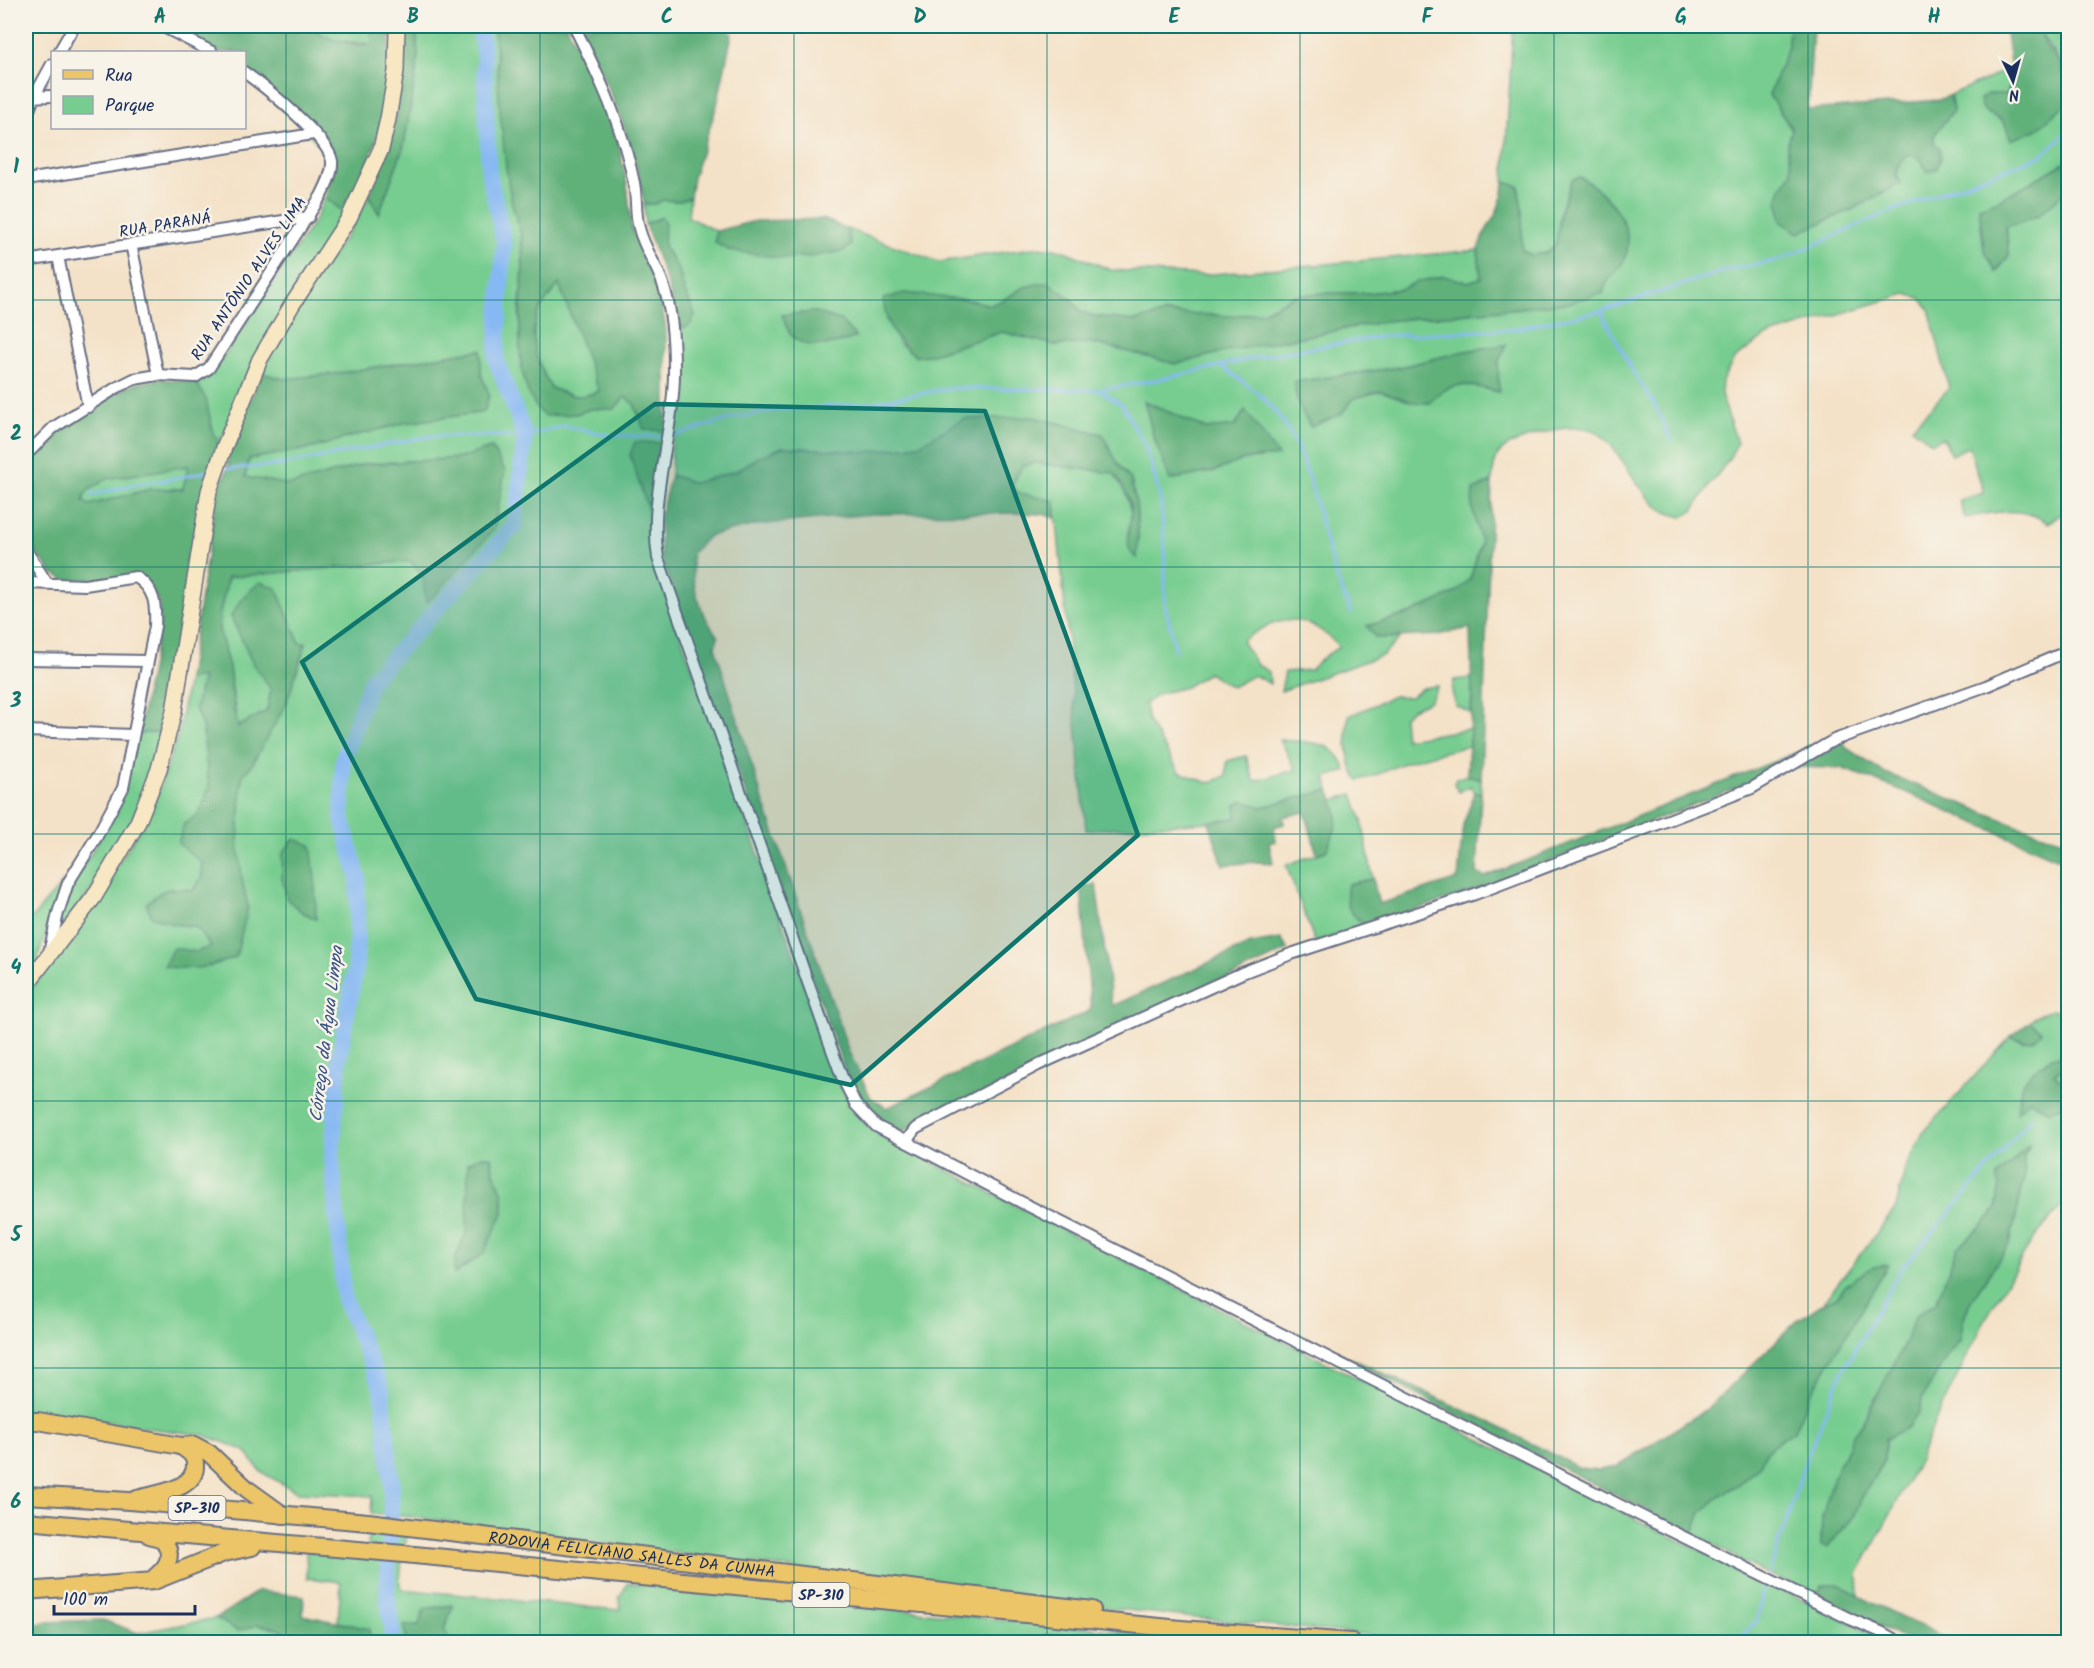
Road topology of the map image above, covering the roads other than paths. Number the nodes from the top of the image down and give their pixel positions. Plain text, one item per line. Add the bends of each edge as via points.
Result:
1 (74, 26) edge
2 (162, 26) edge
3 (397, 26) edge
4 (574, 26) edge
5 (60, 51) edge
6 (210, 51) edge
7 (51, 66) edge
8 (246, 74) edge
9 (51, 96) edge
10 (30, 97) edge
11 (26, 118) edge
12 (313, 134) junction
13 (26, 180) edge
14 (309, 217) junction
15 (131, 244) junction
16 (58, 256) junction
17 (26, 261) edge
18 (158, 375) junction
19 (88, 407) junction
20 (26, 454) edge
21 (26, 550) edge
22 (26, 583) edge
23 (47, 583) junction
24 (2068, 651) edge
25 (26, 659) edge
26 (147, 661) junction
27 (26, 731) edge
28 (133, 735) junction
29 (48, 955) junction
30 (26, 985) edge
31 (906, 1142) junction
32 (28, 1422) edge
33 (181, 1446) junction
34 (26, 1495) edge
35 (129, 1501) junction
36 (284, 1516) junction
37 (26, 1521) edge
38 (116, 1528) junction
39 (304, 1545) junction
40 (137, 1583) junction
41 (26, 1591) edge
42 (1237, 1632) junction
43 (1352, 1642) edge
44 (1899, 1642) edge

1 - 5 street
2 - 6 street
3 - 29 main road via 396,71 381,149 349,218 260,359 209,491 174,711 150,795 105,880
4 - 31 street via 614,110 634,184 639,228 664,286 672,326 675,369 655,518 658,558 842,1077 867,1117
7 - 10 street
8 - 12 street, RUA ANTÔNIO ALVES LIMA via 279,99
9 - 10 street
10 - 11 street
12 - 13 street
12 - 14 street, RUA ANTÔNIO ALVES LIMA via 327,148 332,162 330,176
14 - 15 street, RUA PARANÁ
14 - 18 street, RUA ANTÔNIO ALVES LIMA via 209,368 195,377
15 - 16 street, RUA PARANÁ
15 - 18 street
16 - 17 street, RUA PARANÁ
16 - 19 street
18 - 19 street, RUA ANTÔNIO ALVES LIMA via 134,379
19 - 20 street, RUA ANTÔNIO ALVES LIMA via 53,428
21 - 23 street
22 - 23 street
23 - 26 street via 85,585 125,577 144,582 156,603
24 - 31 street via 1986,686 1834,740 1752,788 1475,894 1242,973 1038,1065 915,1129
25 - 26 street
26 - 28 street
27 - 28 street
28 - 29 street via 123,788 68,884
29 - 30 main road
31 - 44 street via 1645,1518
32 - 33 main road
33 - 35 main road via 195,1459 191,1478 176,1488
33 - 36 main road via 194,1445 209,1453 247,1489
34 - 35 main road, RODOVIA FELICIANO SALLES DA CUNHA / SP-310
35 - 36 main road, RODOVIA FELICIANO SALLES DA CUNHA / SP-310
36 - 42 main road, RODOVIA FELICIANO SALLES DA CUNHA / SP-310 via 368,1522 1173,1620
37 - 38 main road, RODOVIA FELICIANO SALLES DA CUNHA / SP-310
38 - 39 main road, RODOVIA FELICIANO SALLES DA CUNHA / SP-310
38 - 40 main road via 163,1539 169,1548 169,1564 162,1572
39 - 40 main road via 239,1548 154,1581
39 - 42 main road, RODOVIA FELICIANO SALLES DA CUNHA / SP-310
40 - 41 main road
42 - 43 main road, RODOVIA FELICIANO SALLES DA CUNHA / SP-310

